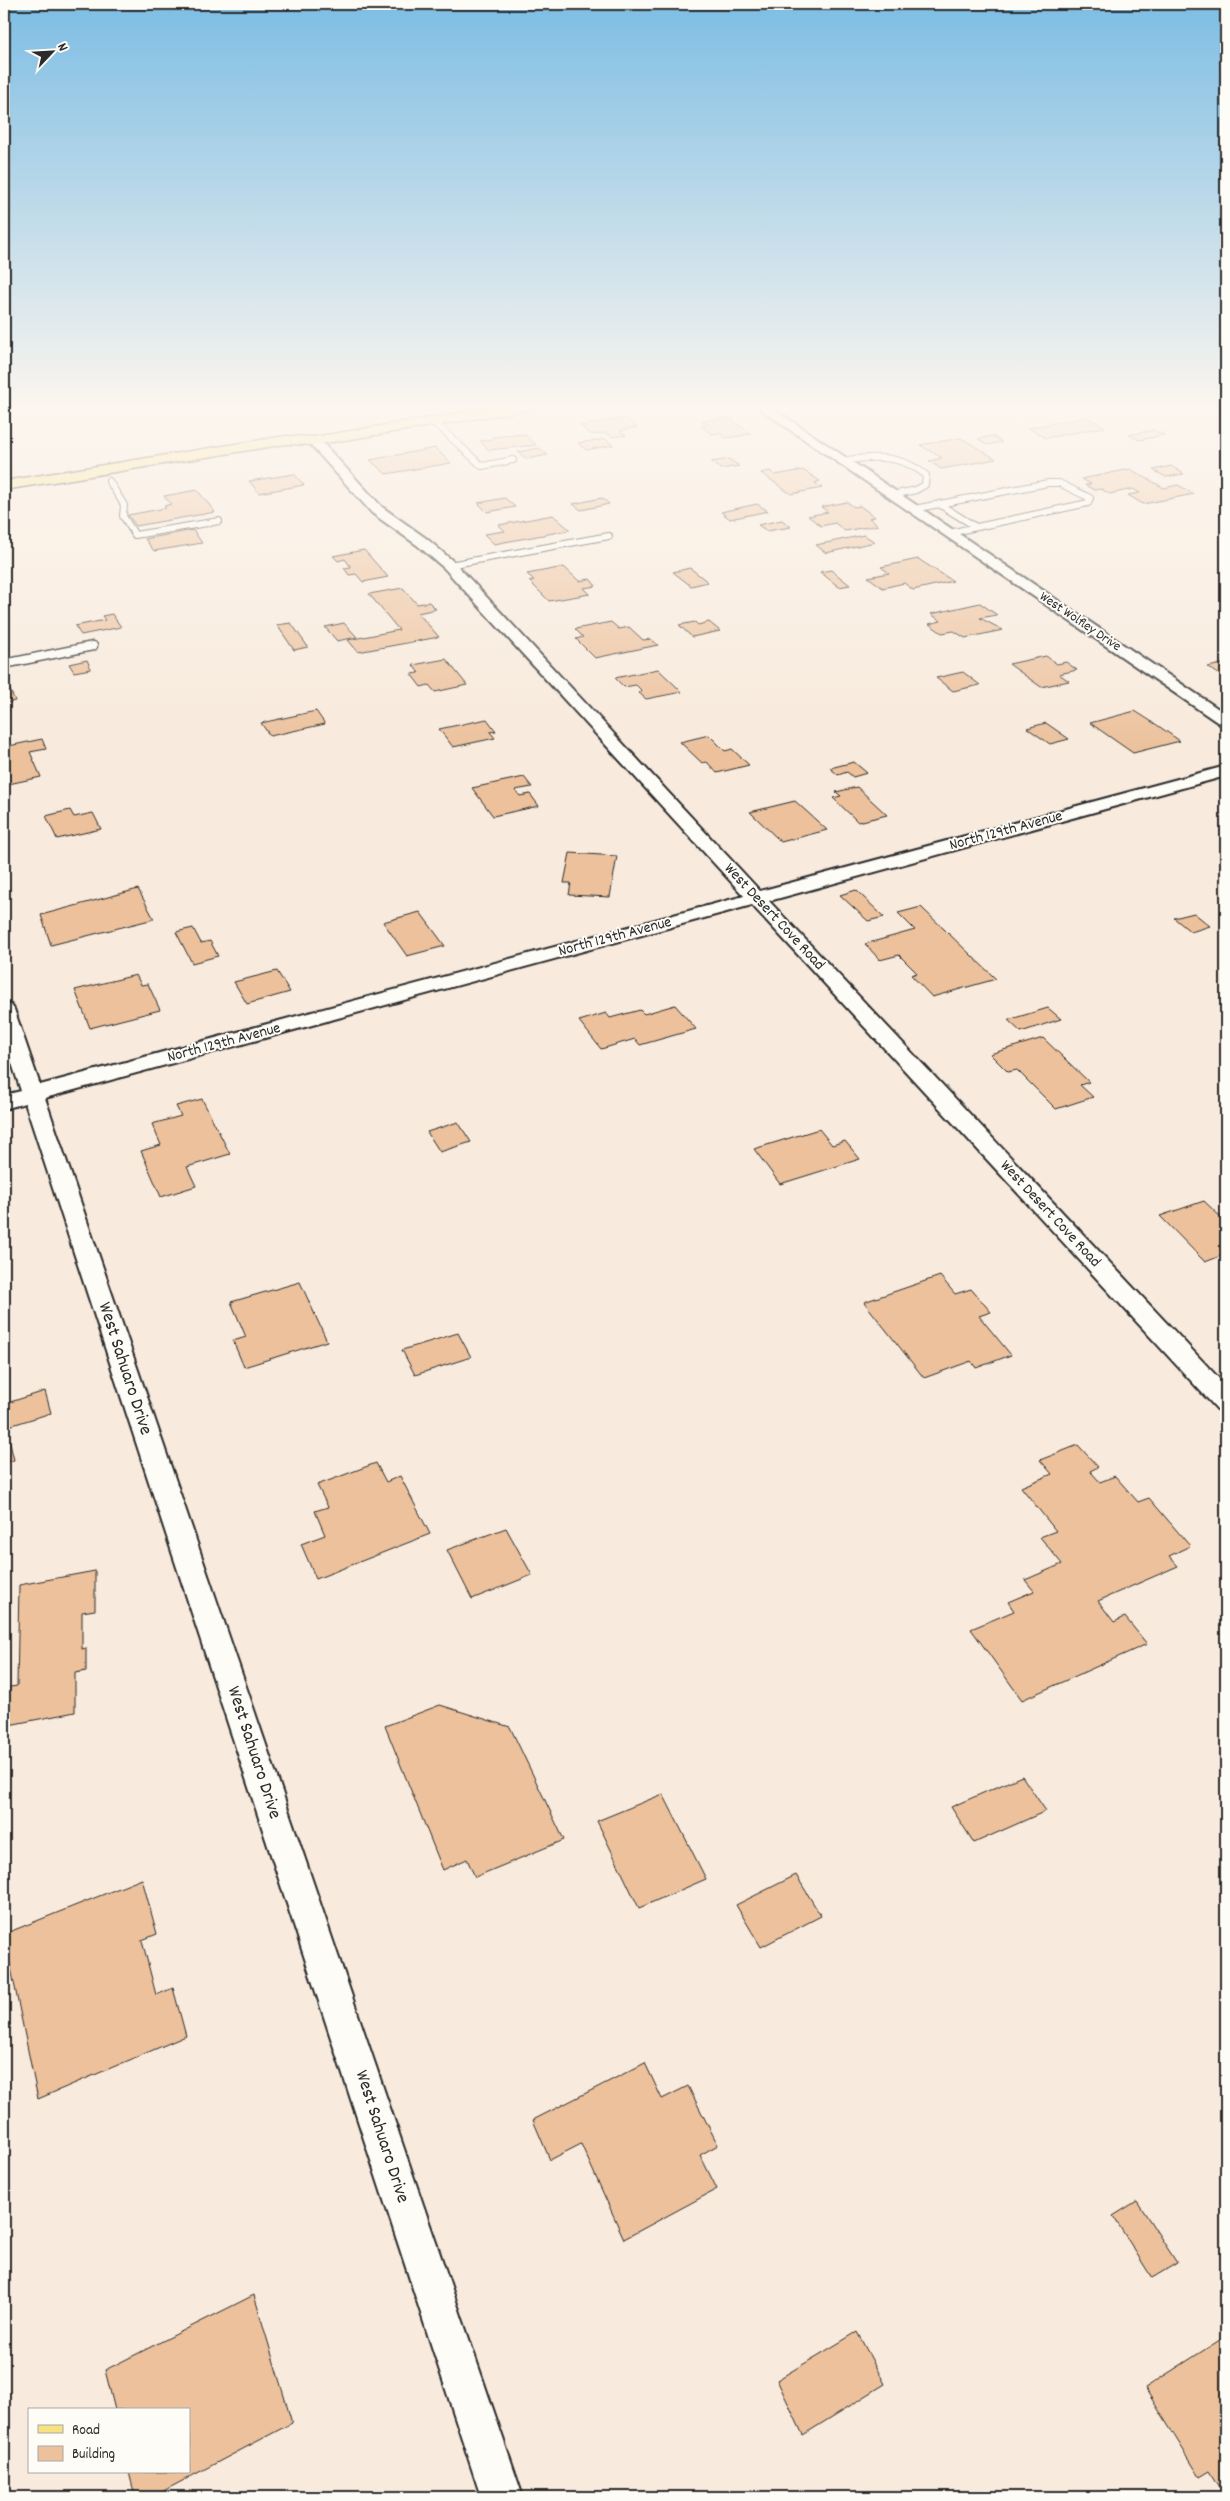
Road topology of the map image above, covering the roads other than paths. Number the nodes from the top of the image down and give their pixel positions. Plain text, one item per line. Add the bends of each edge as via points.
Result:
1 (127, 522) edge
2 (216, 522) edge
3 (393, 522) edge
4 (933, 522) edge
5 (967, 522) edge
6 (1001, 522) edge
7 (976, 527) junction
8 (949, 533) junction
9 (609, 536) dead end
10 (449, 565) junction
11 (93, 646) dead end
12 (4, 664) edge
13 (1226, 721) edge
14 (1226, 771) edge
15 (757, 899) junction
16 (4, 1009) edge
17 (33, 1095) junction
18 (4, 1102) edge
19 (1226, 1402) edge
20 (502, 2497) edge

1 - 2 lane via 135,535
3 - 10 street, West Desert Cove Road
4 - 8 street, West Wolfley Drive
5 - 7 lane
6 - 7 lane
7 - 8 lane
8 - 13 street, West Wolfley Drive
9 - 10 lane
10 - 15 street, West Desert Cove Road
11 - 12 lane
14 - 15 street, North 129th Avenue
15 - 17 street, North 129th Avenue
15 - 19 street, West Desert Cove Road
16 - 17 street, West Sahuaro Drive
17 - 18 street, North 129th Avenue
17 - 20 street, West Sahuaro Drive

